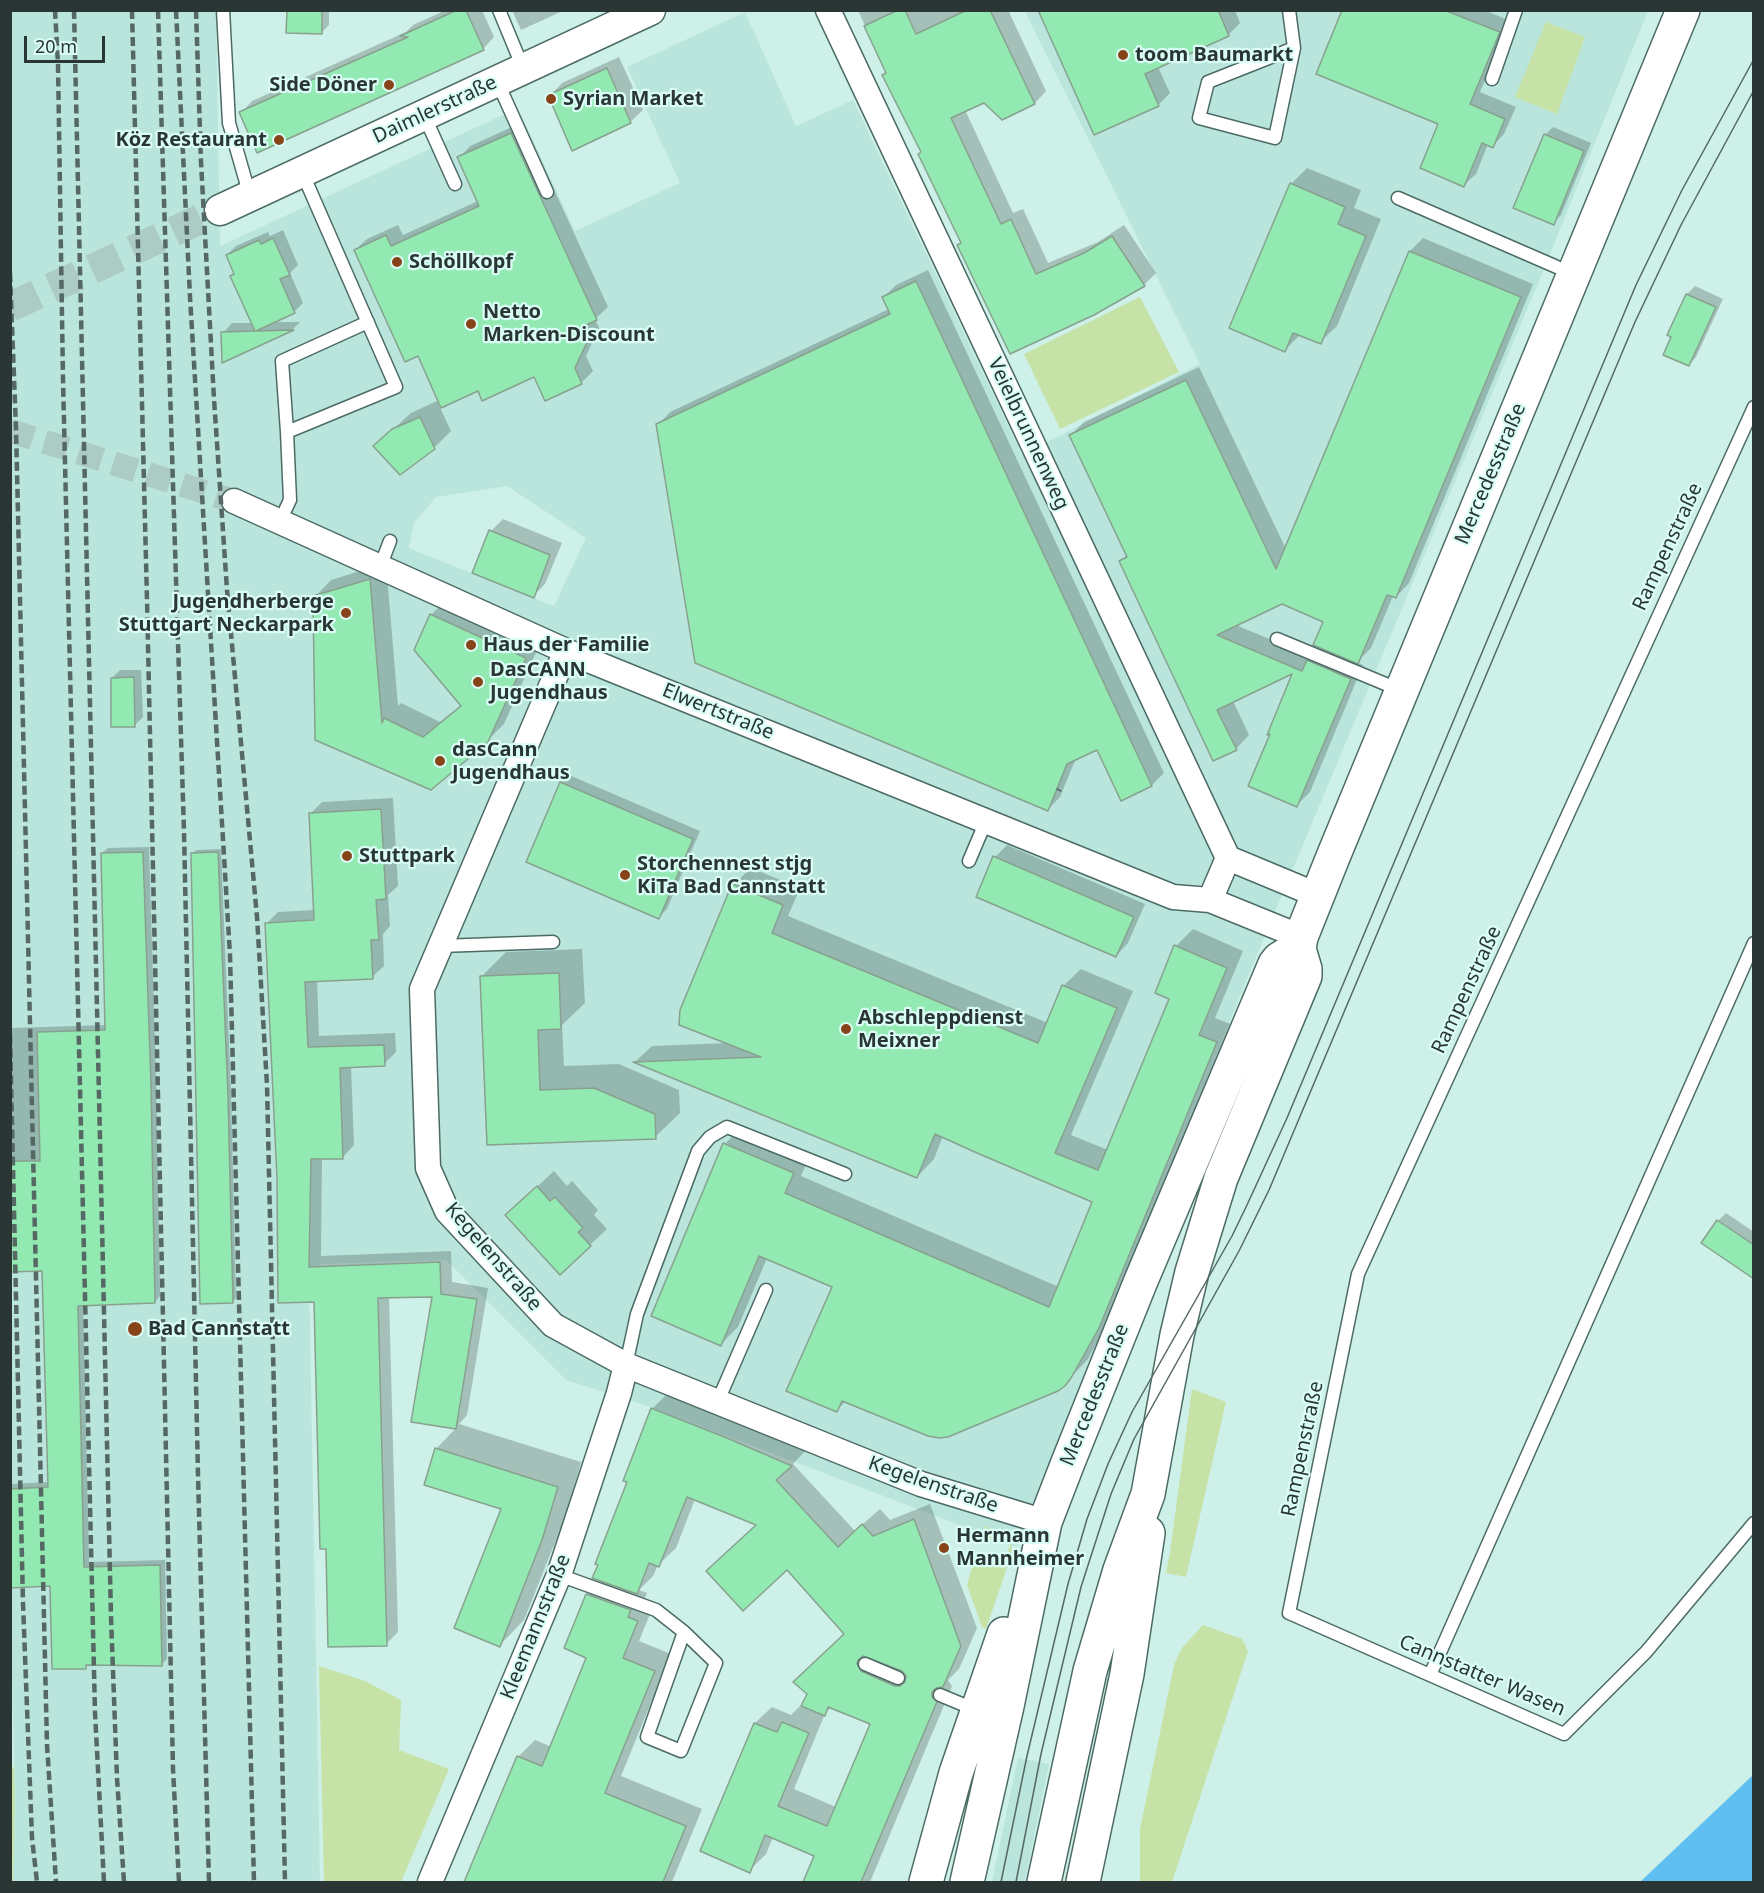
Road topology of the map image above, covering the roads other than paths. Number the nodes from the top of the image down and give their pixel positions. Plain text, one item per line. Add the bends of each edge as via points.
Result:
1 (222, 10) edge
2 (499, 10) edge
3 (650, 10) edge
4 (828, 10) edge
5 (1289, 10) edge
6 (1516, 10) edge
7 (1683, 10) edge
8 (1294, 48) junction
9 (510, 75) junction
10 (1492, 79) dead end
11 (424, 115) junction
12 (302, 172) junction
13 (455, 184) dead end
14 (548, 192) dead end
15 (250, 196) junction
16 (1398, 198) dead end
17 (220, 210) tunnel mouth
18 (1574, 275) junction
19 (368, 322) junction
20 (1754, 407) edge
21 (287, 432) junction
22 (234, 501) tunnel mouth
23 (280, 521) junction
24 (390, 541) dead end
25 (380, 567) junction
26 (1277, 639) dead end
27 (566, 651) junction
28 (1401, 690) junction
29 (986, 821) junction
30 (1228, 858) junction
31 (969, 861) dead end
32 (1317, 895) junction
33 (1210, 900) junction
34 (1301, 937) junction
35 (553, 942) dead end
36 (1754, 943) edge
37 (440, 946) junction
38 (845, 1174) dead end
39 (766, 1290) dead end
40 (626, 1365) junction
41 (717, 1403) junction
42 (1148, 1494) junction
43 (1045, 1522) junction
44 (1754, 1523) edge
45 (559, 1575) junction
46 (1289, 1613) joint
47 (684, 1632) junction
48 (865, 1664) dead end
49 (1430, 1675) junction
50 (898, 1678) dead end
51 (940, 1695) dead end
52 (977, 1710) junction
53 (434, 1881) edge
54 (926, 1882) edge
55 (967, 1882) edge
56 (1044, 1882) edge
57 (1083, 1882) edge

1 - 15 lane via 229,123
2 - 9 lane
3 - 9 street, Daimlerstraße
4 - 30 street, Veielbrunnenweg
5 - 8 lane
6 - 10 lane
7 - 18 main road, Mercedesstraße
8 - 8 lane via 1208,82 1199,118 1275,138
9 - 11 street, Daimlerstraße
9 - 14 lane
11 - 12 street, Daimlerstraße
11 - 13 lane
12 - 15 street, Daimlerstraße
12 - 19 lane
15 - 17 street, Daimlerstraße
16 - 18 lane
18 - 28 main road, Mercedesstraße
19 - 21 lane via 282,361
19 - 21 lane via 396,387
20 - 46 lane, Rampenstraße via 1358,1274
21 - 23 lane via 290,500
22 - 23 street, Elwertstraße
23 - 25 street, Elwertstraße
24 - 25 lane
25 - 27 street, Elwertstraße
26 - 28 lane
27 - 29 street, Elwertstraße
27 - 37 street, Kegelenstraße
28 - 32 main road, Mercedesstraße
29 - 31 lane
29 - 33 street, Elwertstraße via 1173,897
30 - 32 street
30 - 33 street
32 - 34 main road, Mercedesstraße
33 - 34 street, Elwertstraße
34 - 42 main road, Mercedesstraße via 1299,949 1305,976 1221,1178 1192,1272
34 - 43 main road, Mercedesstraße via 1292,951 1275,964 1140,1282
35 - 37 lane
36 - 49 lane
37 - 40 street, Kegelenstraße via 422,989 428,1168 437,1189 447,1211 553,1325
38 - 40 lane via 727,1127 710,1137 699,1150 636,1314
39 - 41 lane
40 - 41 street, Kegelenstraße
40 - 45 street, Kleemannstraße
41 - 43 street, Kegelenstraße via 921,1484
42 - 56 main road, Mercedesstraße via 1090,1671
42 - 57 main road via 1148,1532 1132,1644
43 - 52 main road
43 - 55 main road, Mercedesstraße
44 - 49 lane, Cannstatter Wasen via 1646,1652 1564,1734
45 - 47 lane via 656,1610
45 - 53 street, Kleemannstraße
46 - 49 lane, Cannstatter Wasen
47 - 47 lane via 716,1663 681,1751 647,1737
48 - 50 lane
51 - 52 lane
52 - 54 main road

